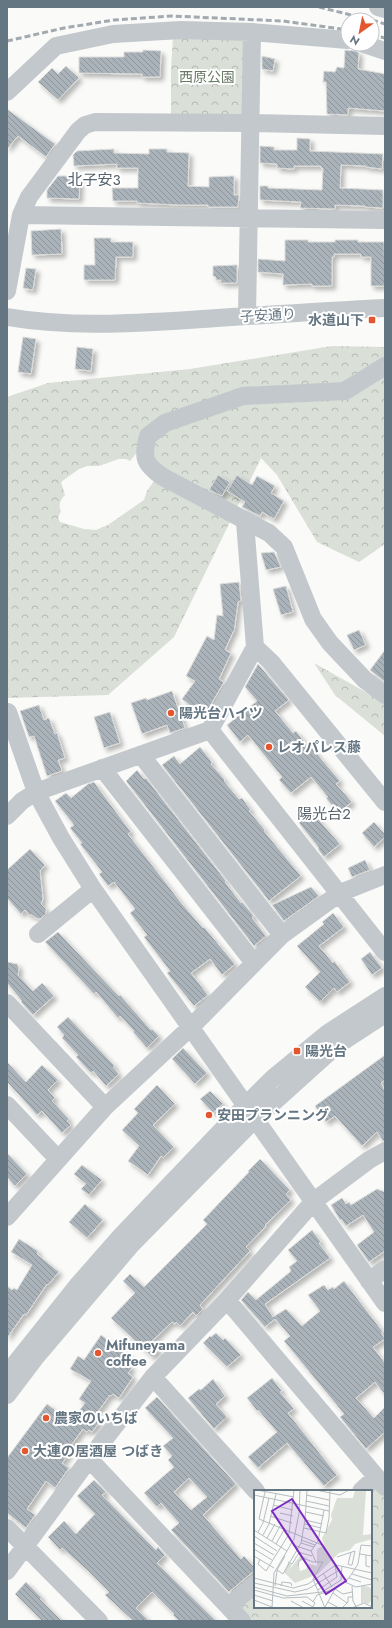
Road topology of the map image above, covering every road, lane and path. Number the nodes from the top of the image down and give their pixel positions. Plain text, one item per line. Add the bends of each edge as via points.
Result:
1 (378, 7) edge
2 (385, 9) edge
3 (252, 32) junction
4 (340, 39) edge
5 (7, 92) edge
6 (250, 122) junction
7 (385, 126) edge
8 (21, 215) junction
9 (248, 218) junction
10 (385, 220) edge
11 (7, 291) edge
12 (385, 308) edge
13 (247, 316) junction
14 (7, 317) edge
15 (385, 366) edge
16 (245, 522) junction
17 (255, 647) junction
18 (385, 695) edge
19 (8, 712) dead end
20 (210, 730) junction
21 (141, 755) junction
22 (102, 768) junction
23 (36, 792) junction
24 (385, 802) edge
25 (7, 816) edge
26 (385, 875) edge
27 (93, 889) junction
28 (340, 893) junction
29 (38, 934) dead end
30 (282, 935) junction
31 (385, 952) edge
32 (254, 963) junction
33 (385, 996) edge
34 (7, 1003) edge
35 (385, 1014) edge
36 (191, 1027) junction
37 (7, 1105) edge
38 (105, 1107) junction
39 (250, 1112) junction
40 (385, 1151) edge
41 (58, 1159) junction
42 (314, 1201) junction
43 (9, 1209) edge
44 (385, 1270) edge
45 (369, 1281) junction
46 (226, 1300) junction
47 (385, 1303) edge
48 (7, 1374) edge
49 (153, 1377) junction
50 (7, 1395) edge
51 (89, 1459) junction
52 (381, 1482) edge
53 (255, 1490) edge
54 (363, 1490) edge
55 (7, 1528) edge
56 (24, 1545) junction
57 (7, 1571) edge
58 (254, 1585) edge
59 (229, 1606) junction
60 (99, 1621) edge
61 (242, 1621) edge

1 - 2 street
3 - 4 street
3 - 5 street via 181,30 113,34 56,46
3 - 6 street
6 - 7 street
6 - 8 street via 96,122 85,125 29,197
6 - 9 street
8 - 9 street
8 - 11 street
9 - 10 street
9 - 13 street
12 - 13 street, 子安通り
13 - 14 street, 子安通り via 86,324 38,322
15 - 16 street via 345,390 243,396 165,423 148,436 144,458 150,468
16 - 17 street
16 - 18 street via 269,533 284,547 314,619 330,643 365,680
17 - 20 street
17 - 24 street via 271,662
19 - 23 street
20 - 21 street
20 - 28 street
21 - 22 street
21 - 30 street
22 - 23 street
22 - 32 street
23 - 25 street
23 - 27 street via 60,838
26 - 28 street
27 - 29 street
27 - 36 street
28 - 30 street
28 - 31 street
30 - 32 street
32 - 36 street
33 - 39 street via 328,1033 272,1079
34 - 38 street
35 - 39 street via 336,1046
36 - 38 street
36 - 39 street
37 - 41 street
38 - 41 street
39 - 42 street
39 - 48 street via 120,1236
39 - 50 street via 131,1245
40 - 42 street
41 - 43 street
42 - 45 street
42 - 46 street
44 - 45 street
45 - 47 street
46 - 49 street
46 - 52 street
49 - 51 street
49 - 53 street
51 - 56 street
51 - 59 street
52 - 54 street
55 - 56 street
56 - 57 street
56 - 60 street
58 - 59 street
59 - 61 street

